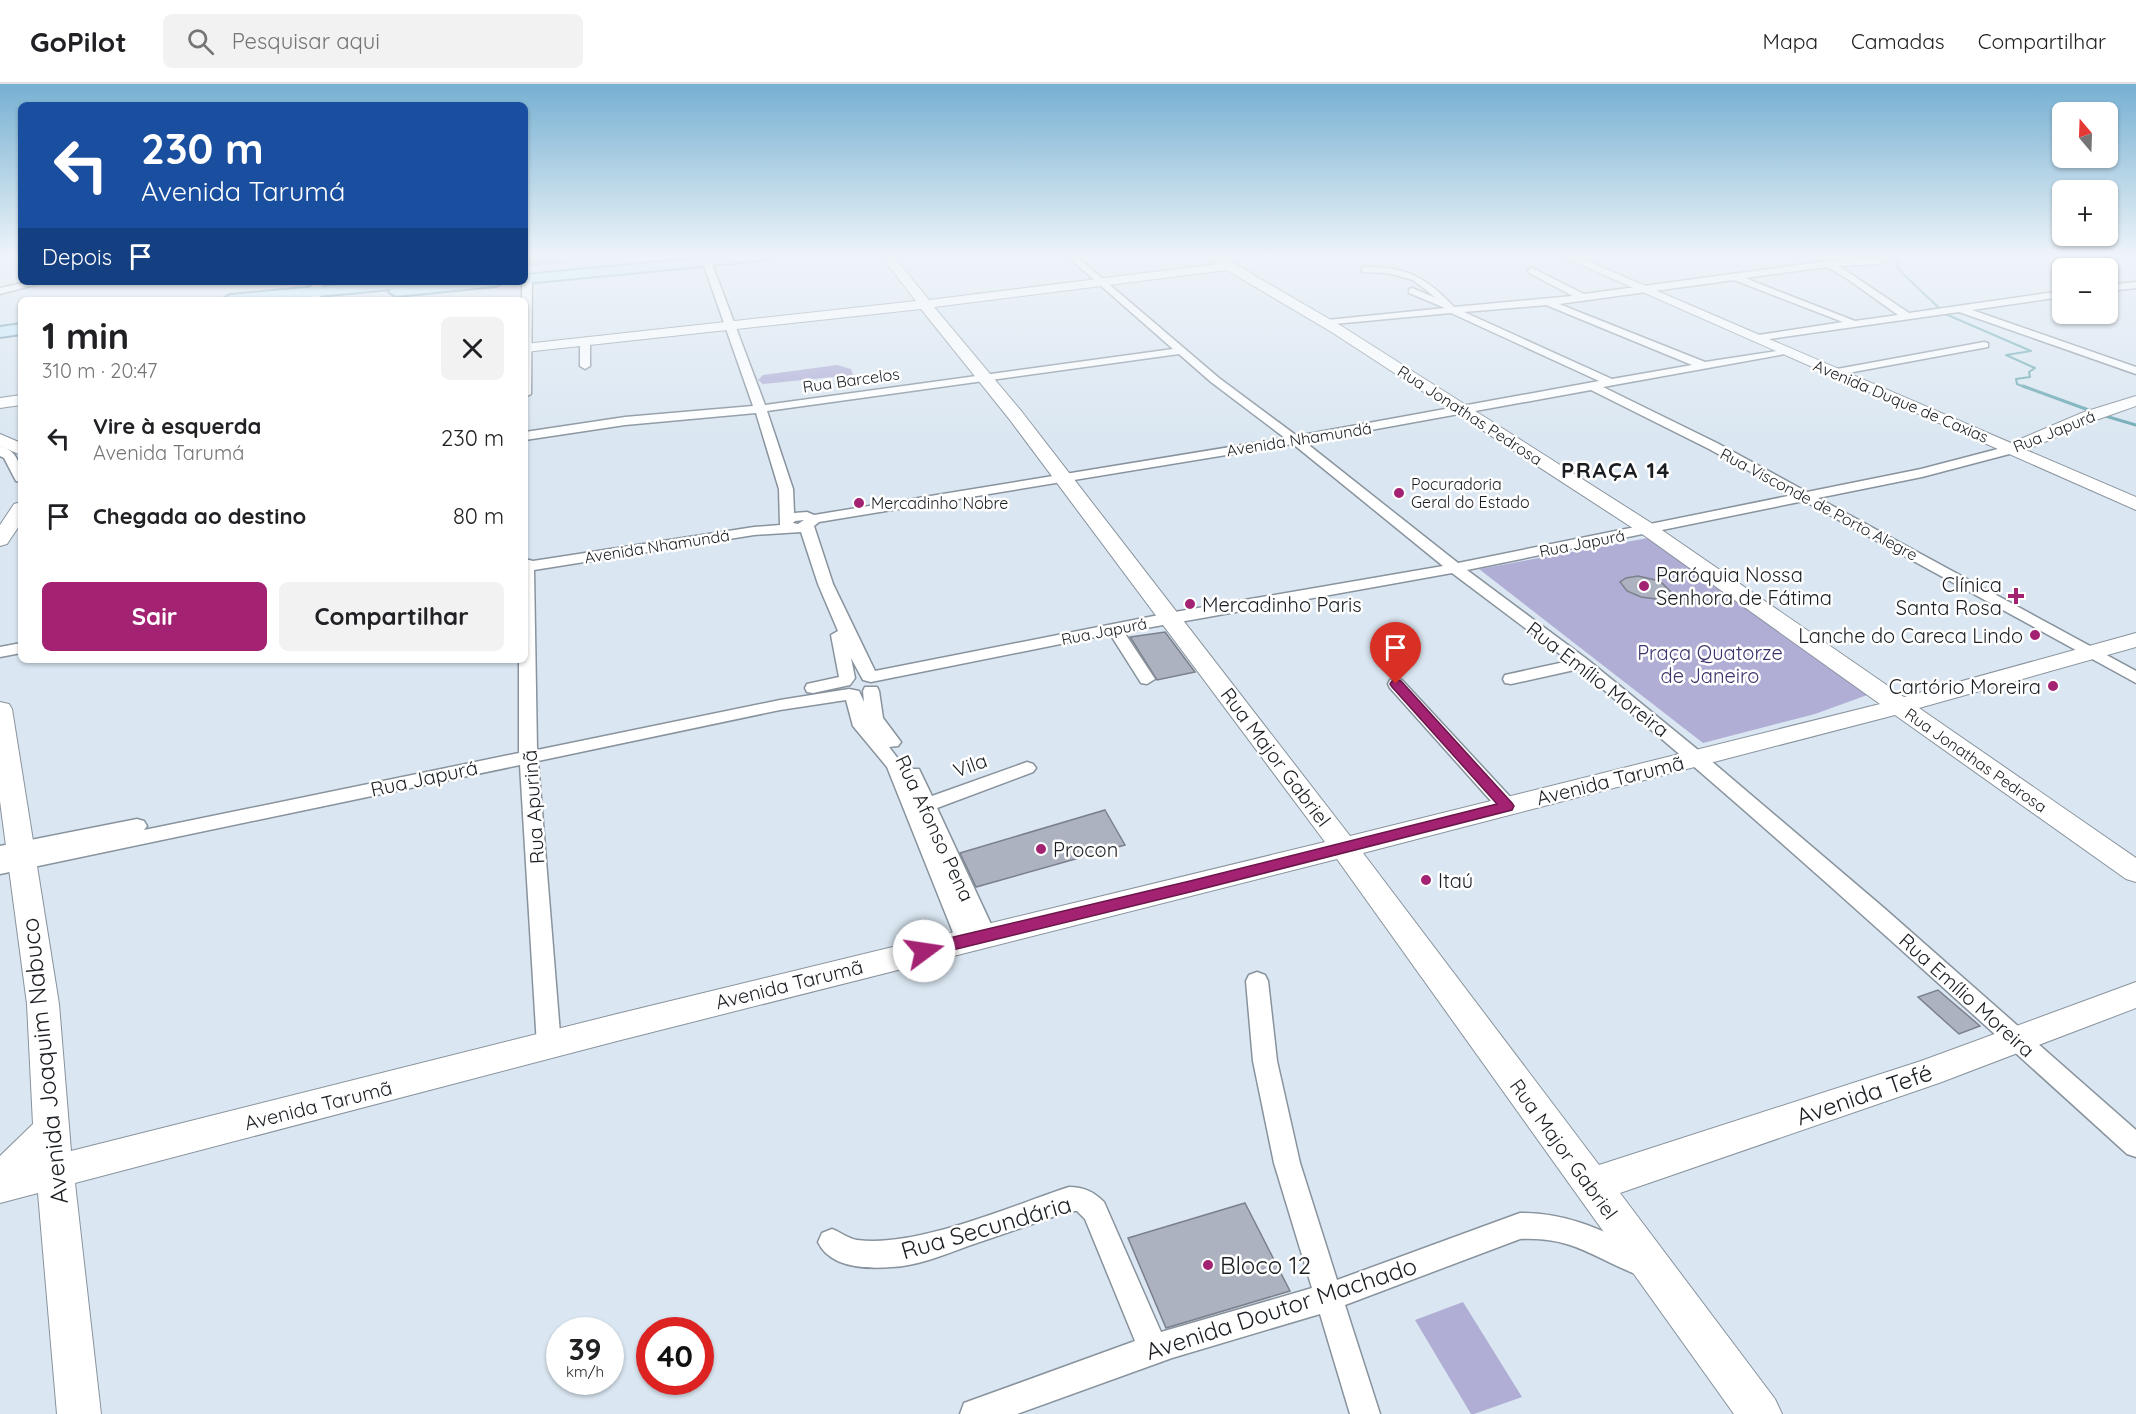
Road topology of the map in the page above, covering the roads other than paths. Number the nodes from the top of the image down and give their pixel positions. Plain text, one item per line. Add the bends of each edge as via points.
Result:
1 (726, 318) edge
2 (777, 318) edge
3 (937, 318) edge
4 (1143, 318) edge
5 (1319, 318) edge
6 (1374, 318) edge
7 (1468, 318) edge
8 (1586, 318) edge
9 (1710, 318) edge
10 (1843, 318) edge
11 (1882, 318) edge
12 (1984, 318) edge
13 (18, 321) edge
14 (1853, 322) junction
15 (0, 323) edge
16 (728, 323) junction
17 (1327, 323) junction
18 (18, 329) edge
19 (0, 332) edge
20 (1756, 338) junction
21 (585, 341) junction
22 (1984, 345) dead end
23 (528, 346) edge
24 (528, 346) edge
25 (1181, 351) junction
26 (1785, 351) junction
27 (1703, 365) junction
28 (585, 366) dead end
29 (2136, 371) edge
30 (1837, 372) junction
31 (984, 379) junction
32 (1612, 383) junction
33 (1594, 387) junction
34 (2136, 401) edge
35 (18, 402) edge
36 (0, 405) edge
37 (759, 409) junction
38 (1463, 411) junction
39 (528, 436) edge
40 (0, 439) edge
41 (1295, 440) junction
42 (18, 448) edge
43 (2013, 449) junction
44 (0, 450) edge
45 (18, 472) edge
46 (1064, 478) junction
47 (1808, 497) junction
48 (2136, 504) edge
49 (18, 513) edge
50 (797, 522) junction
51 (1649, 530) junction
52 (0, 540) edge
53 (813, 557) junction
54 (528, 566) edge
55 (1455, 568) junction
56 (1170, 618) junction
57 (1114, 629) junction
58 (2136, 640) edge
59 (18, 643) edge
60 (0, 646) edge
61 (18, 649) edge
62 (0, 652) edge
63 (2091, 653) junction
64 (527, 663) edge
65 (1582, 663) junction
66 (2136, 678) edge
67 (1511, 679) dead end
68 (1148, 680) dead end
69 (1396, 684) dead end
70 (860, 685) junction
71 (1898, 706) junction
72 (0, 709) edge
73 (528, 751) junction
74 (1697, 758) junction
75 (900, 764) junction
76 (1027, 768) dead end
77 (928, 804) junction
78 (1507, 806) junction
79 (1343, 848) junction
80 (10, 857) edge
81 (2136, 872) edge
82 (976, 938) junction
83 (1257, 981) dead end
84 (2136, 995) edge
85 (2015, 1040) junction
86 (549, 1046) junction
87 (51, 1130) junction
88 (2136, 1146) edge
89 (57, 1172) junction
90 (0, 1182) edge
91 (1590, 1185) junction
92 (0, 1186) edge
93 (832, 1242) dead end
94 (1654, 1270) junction
95 (1330, 1297) junction
96 (1154, 1351) junction
97 (79, 1414) edge
98 (975, 1414) edge
99 (1365, 1414) edge
100 (1760, 1414) edge

1 - 16 street, Rua Afonso Pena
2 - 16 street
3 - 31 street, Rua Major Gabriel
4 - 25 street, Rua Emílio Moreira
5 - 17 street, Rua Jonathas Pedrosa
6 - 17 street
7 - 32 street
8 - 27 street
9 - 20 street, Avenida Duque de Caxias
10 - 14 street
11 - 14 street
12 - 29 street
13 - 15 main road
14 - 20 street
16 - 21 street
16 - 23 street
16 - 37 street, Rua Afonso Pena
17 - 38 street, Rua Jonathas Pedrosa
18 - 19 main road
20 - 26 street, Avenida Duque de Caxias
21 - 24 street
21 - 28 street
22 - 30 street
25 - 31 street, Rua Barcelos
25 - 41 street, Rua Emílio Moreira
26 - 27 street, Avenida Nhamundá
26 - 30 street, Avenida Duque de Caxias
27 - 32 street, Avenida Nhamundá
30 - 43 street, Avenida Duque de Caxias
31 - 37 street, Rua Barcelos
31 - 46 street, Rua Major Gabriel
32 - 33 street, Avenida Nhamundá
33 - 38 street, Avenida Nhamundá
33 - 47 street, Rua Visconde de Porto Alegre
34 - 43 street, Rua Japurá
35 - 36 street
37 - 39 street, Rua Barcelos via 625,421
37 - 50 street, Rua Afonso Pena
38 - 41 street, Avenida Nhamundá
38 - 51 street, Rua Jonathas Pedrosa
40 - 42 street
41 - 46 street, Avenida Nhamundá
41 - 55 street, Rua Emílio Moreira
43 - 47 street, Rua Japurá
43 - 48 street, Avenida Duque de Caxias
44 - 45 street via 9,456
46 - 50 street, Avenida Nhamundá
46 - 56 street, Rua Major Gabriel
47 - 51 street, Rua Japurá
47 - 63 street, Rua Visconde de Porto Alegre
49 - 52 street
50 - 53 street, Rua Afonso Pena
50 - 54 street, Avenida Nhamundá
51 - 55 street, Rua Japurá
51 - 71 street, Rua Jonathas Pedrosa
53 - 70 street, Rua Afonso Pena
53 - 70 street, Rua Afonso Pena via 838,613
55 - 56 street, Rua Japurá
55 - 65 street, Rua Emílio Moreira
56 - 57 street, Rua Japurá
56 - 79 street, Rua Major Gabriel
57 - 68 street
57 - 70 street, Rua Japurá
58 - 63 street, Avenida Tarumã
59 - 60 street
61 - 62 street
63 - 66 street, Rua Visconde de Porto Alegre
63 - 71 street, Avenida Tarumã
64 - 73 street, Rua Apurinã
65 - 67 street
65 - 74 street, Rua Emílio Moreira
69 - 78 street
70 - 73 street, Rua Japurá via 780,705
70 - 75 street, Rua Afonso Pena via 862,726
71 - 74 street, Avenida Tarumã
71 - 81 street, Rua Jonathas Pedrosa
72 - 80 street, Avenida Joaquim Nabuco
73 - 80 street, Rua Japurá
73 - 86 street, Rua Apurinã
74 - 78 street, Avenida Tarumã
74 - 85 street, Rua Emílio Moreira
75 - 77 street, Rua Afonso Pena
75 - 82 street, Rua Afonso Pena via 932,849
76 - 77 street, Vila
77 - 82 street, Rua Afonso Pena
78 - 79 street, Avenida Tarumã
79 - 82 street, Avenida Tarumã
79 - 91 street, Rua Major Gabriel
80 - 87 street, Avenida Joaquim Nabuco via 43,1004
82 - 86 street, Avenida Tarumã
83 - 95 street via 1265,1061 1287,1162
84 - 85 street, Avenida Tefé
85 - 88 street, Rua Emílio Moreira
85 - 91 street, Avenida Tefé via 1881,1089
86 - 89 street, Avenida Tarumã
87 - 89 street, Avenida Joaquim Nabuco
87 - 90 street
89 - 92 street, Avenida Tarumã
89 - 97 street, Avenida Joaquim Nabuco
91 - 94 street, Rua Major Gabriel
93 - 96 street, Rua Secundária via 852,1252 894,1254 937,1244 1057,1202 1078,1199 1095,1211
94 - 95 street, Avenida Doutor Machado via 1574,1230 1545,1224 1520,1226
94 - 100 street, Rua Major Gabriel
95 - 96 street, Avenida Doutor Machado
95 - 99 street
96 - 98 street, Avenida Doutor Machado

